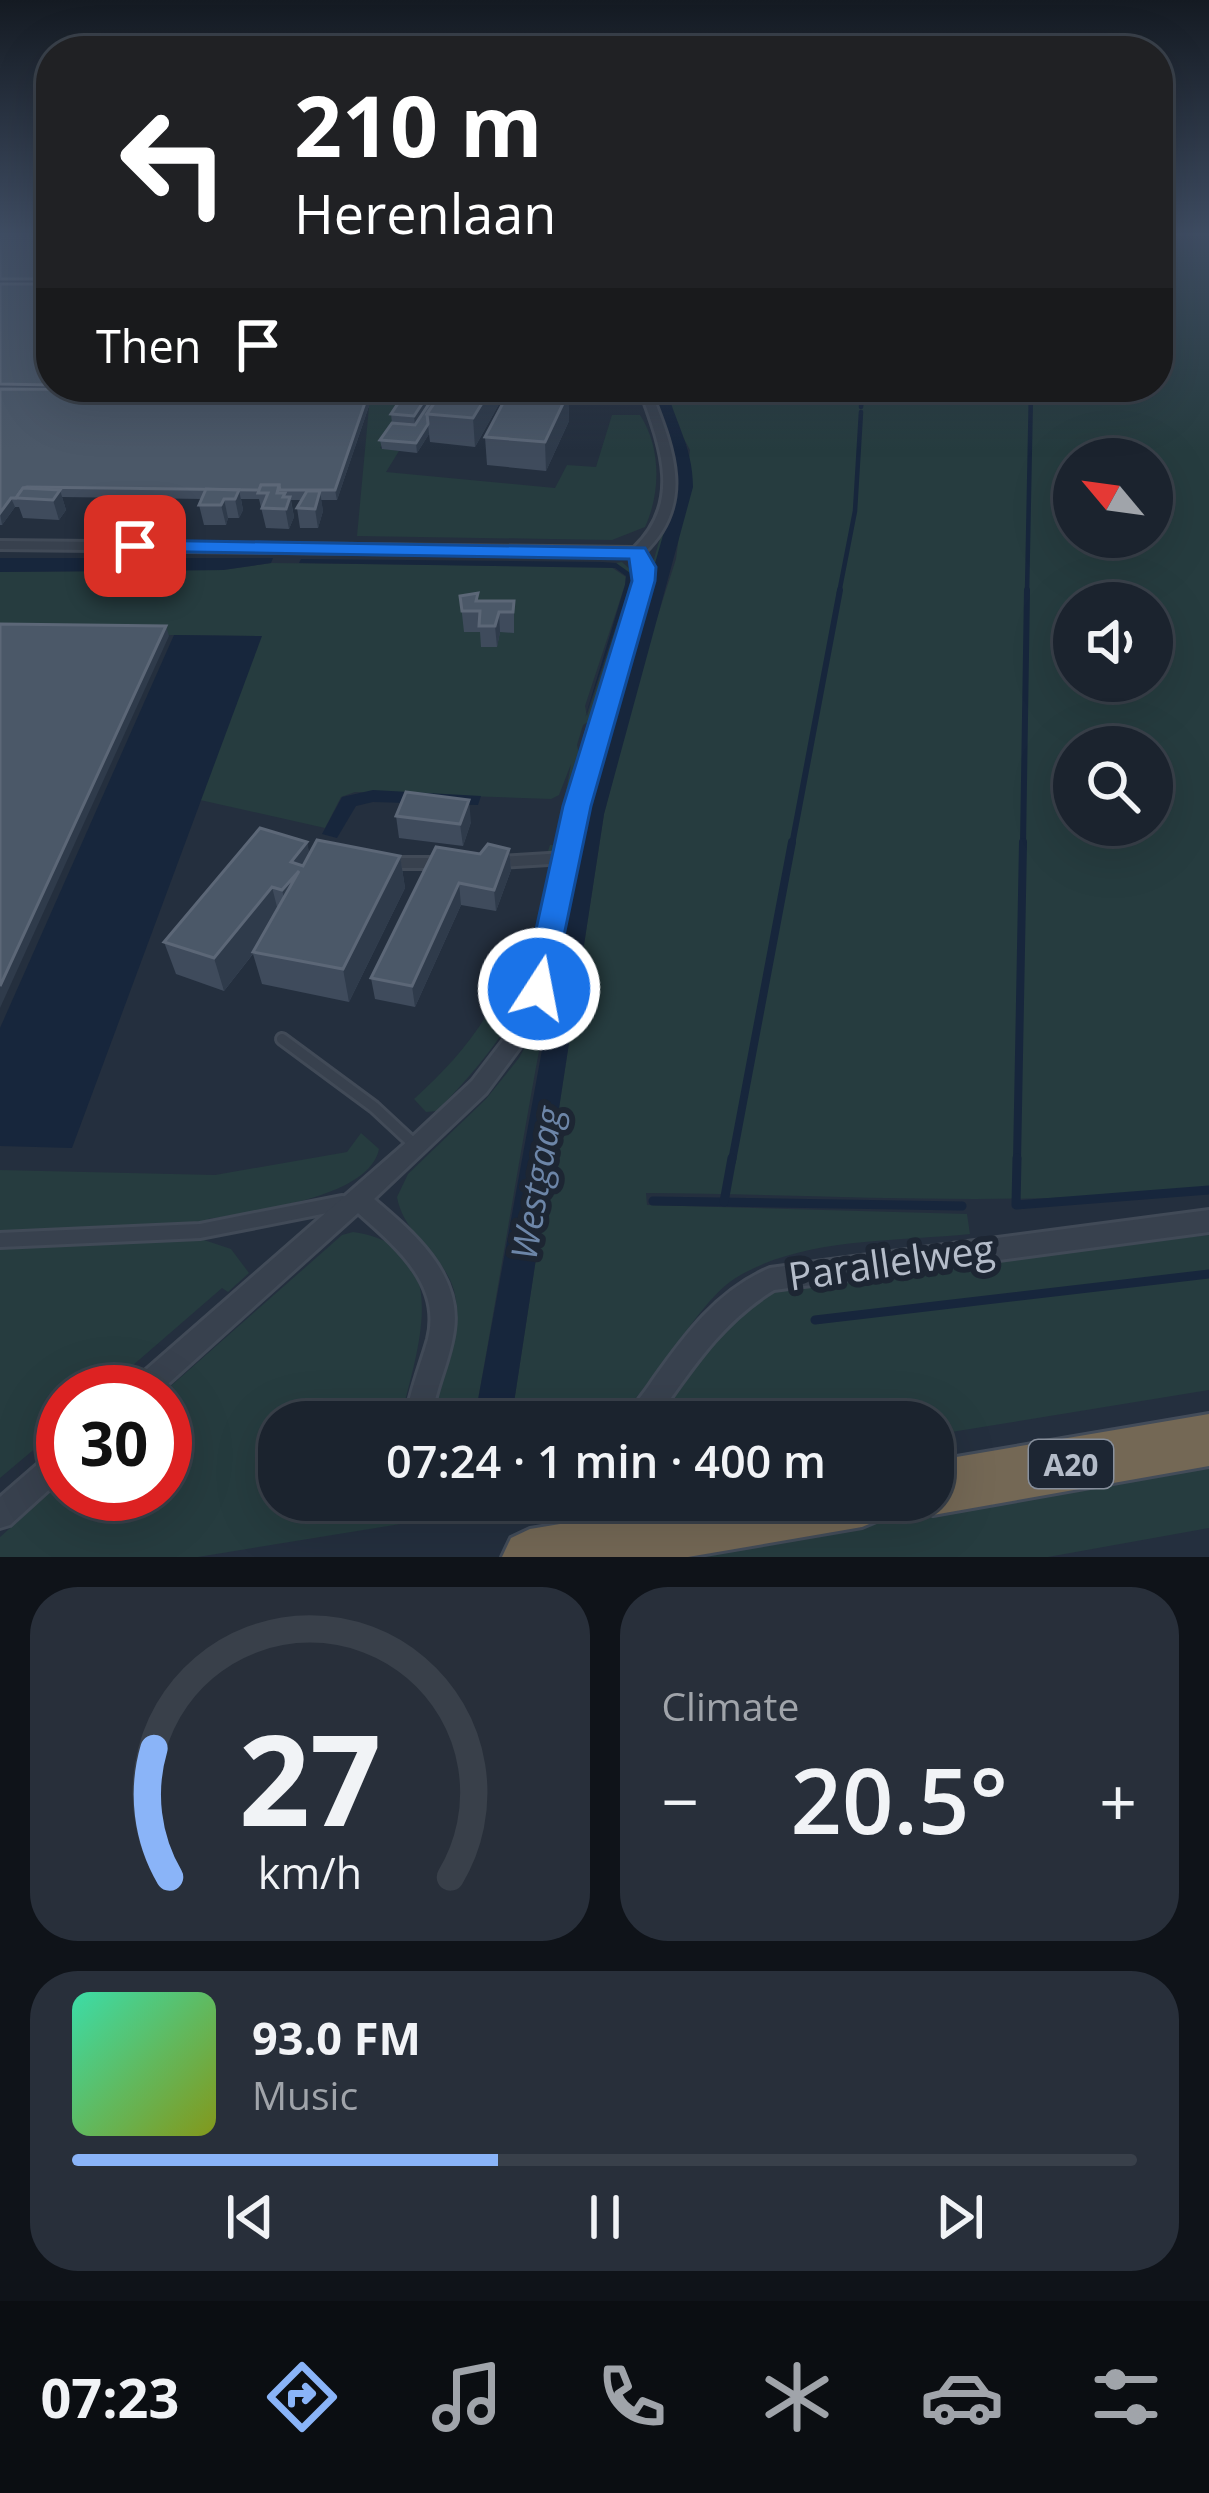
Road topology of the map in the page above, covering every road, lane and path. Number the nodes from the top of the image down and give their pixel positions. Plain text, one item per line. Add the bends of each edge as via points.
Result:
1 (649, 402) edge
2 (0, 545) edge
3 (637, 552) junction
4 (566, 858) junction
5 (378, 861) edge
6 (460, 863) edge
7 (482, 863) edge
8 (282, 1039) dead end
9 (417, 1147) junction
10 (359, 1200) junction
11 (1209, 1221) edge
12 (0, 1240) edge
13 (171, 1365) edge
14 (419, 1401) edge
15 (653, 1401) edge
16 (1209, 1440) edge
17 (36, 1483) edge
18 (954, 1484) edge
19 (0, 1514) edge
20 (740, 1521) edge
21 (530, 1557) edge

1 - 3 street via 671,469 661,529
2 - 3 street
3 - 4 street via 644,581
4 - 7 lane
4 - 9 street via 539,989 520,1034
5 - 6 lane
8 - 9 lane
9 - 10 street
10 - 12 lane via 200,1231
10 - 13 street
10 - 14 street via 424,1263 442,1301 443,1328
11 - 15 street, Parallelweg via 770,1279 732,1299 701,1331
16 - 18 highway, A20
17 - 19 street
20 - 21 highway

